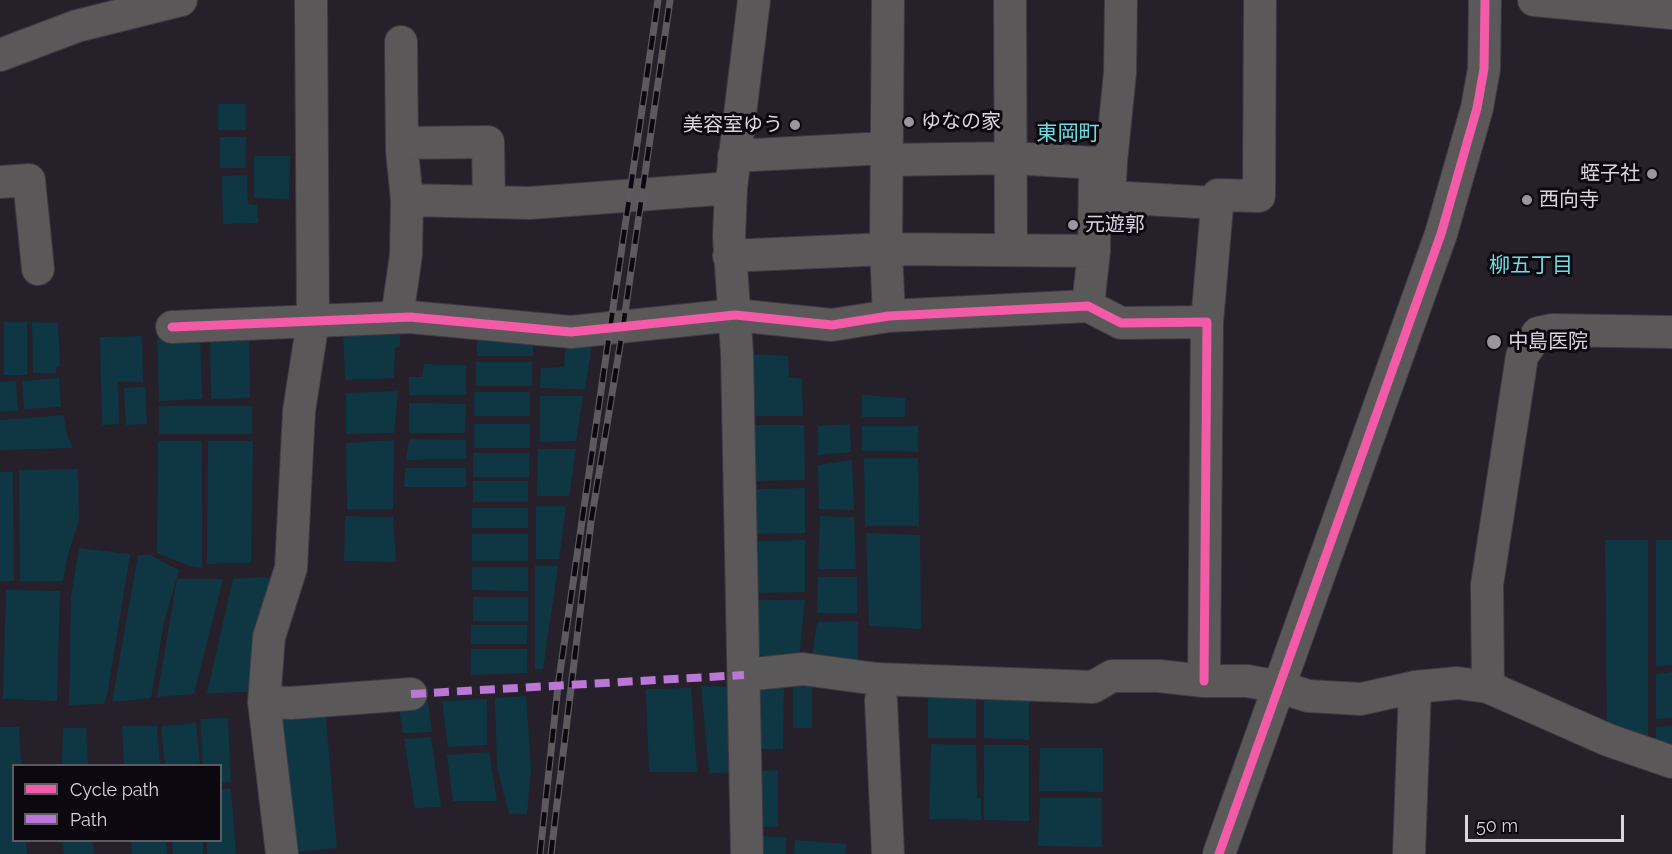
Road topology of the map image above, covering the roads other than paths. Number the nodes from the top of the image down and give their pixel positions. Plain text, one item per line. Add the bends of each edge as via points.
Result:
1 (181, 0) edge
2 (311, 0) edge
3 (754, 0) edge
4 (888, 0) edge
5 (1010, 0) edge
6 (1120, 0) edge
7 (1260, 0) edge
8 (1485, 0) edge
9 (1534, 0) edge
10 (1672, 13) edge
11 (401, 42) dead end
12 (0, 55) edge
13 (402, 143) junction
14 (886, 154) junction
15 (734, 156) junction
16 (1012, 158) junction
17 (1103, 163) junction
18 (0, 182) edge
19 (731, 188) junction
20 (408, 200) junction
21 (489, 202) junction
22 (1216, 203) junction
23 (886, 249) junction
24 (1011, 250) junction
25 (1094, 252) junction
26 (729, 256) junction
27 (38, 269) dead end
28 (1088, 306) junction
29 (735, 315) junction
30 (889, 316) junction
31 (397, 317) junction
32 (313, 321) junction
33 (1207, 322) junction
34 (172, 327) dead end
35 (1672, 332) edge
36 (744, 675) junction
37 (1204, 681) junction
38 (1280, 687) junction
39 (1415, 687) junction
40 (1488, 687) junction
41 (411, 694) dead end
42 (881, 700) dead end
43 (264, 702) junction
44 (1672, 762) edge
45 (282, 854) edge
46 (747, 854) edge
47 (888, 854) edge
48 (1219, 854) edge
49 (1409, 854) edge

1 - 12 street via 77,26
2 - 32 street
3 - 15 street
4 - 14 street
5 - 16 street
6 - 17 street via 1120,73
7 - 22 street via 1259,196 1218,195
8 - 38 street via 1477,108 1441,234
9 - 10 street
11 - 13 street
13 - 20 street
13 - 21 street via 488,142
14 - 15 street
14 - 16 street
14 - 23 street
15 - 19 street
16 - 17 street
16 - 24 street
17 - 22 street via 1109,197
17 - 25 street
18 - 27 street via 29,180
19 - 21 street via 530,203
19 - 26 street
20 - 21 street
20 - 31 street via 406,255
22 - 33 street
23 - 24 street
23 - 26 street
23 - 30 street
24 - 25 street
25 - 28 street
26 - 29 street
28 - 30 street
28 - 33 street via 1121,323
29 - 30 street via 832,325
29 - 31 street via 571,332
29 - 36 street
31 - 32 street
32 - 34 street
32 - 43 street via 298,411 291,568 269,637
33 - 37 street
35 - 40 street via 1552,330 1538,333 1522,356 1487,585
36 - 37 street via 802,669 877,679 1093,687 1112,676
36 - 46 street
37 - 38 street via 1247,681
38 - 39 street via 1308,696 1361,699
38 - 48 street
39 - 40 street via 1457,683
39 - 49 street
40 - 44 street via 1608,740
41 - 43 street
42 - 47 street
43 - 45 street

